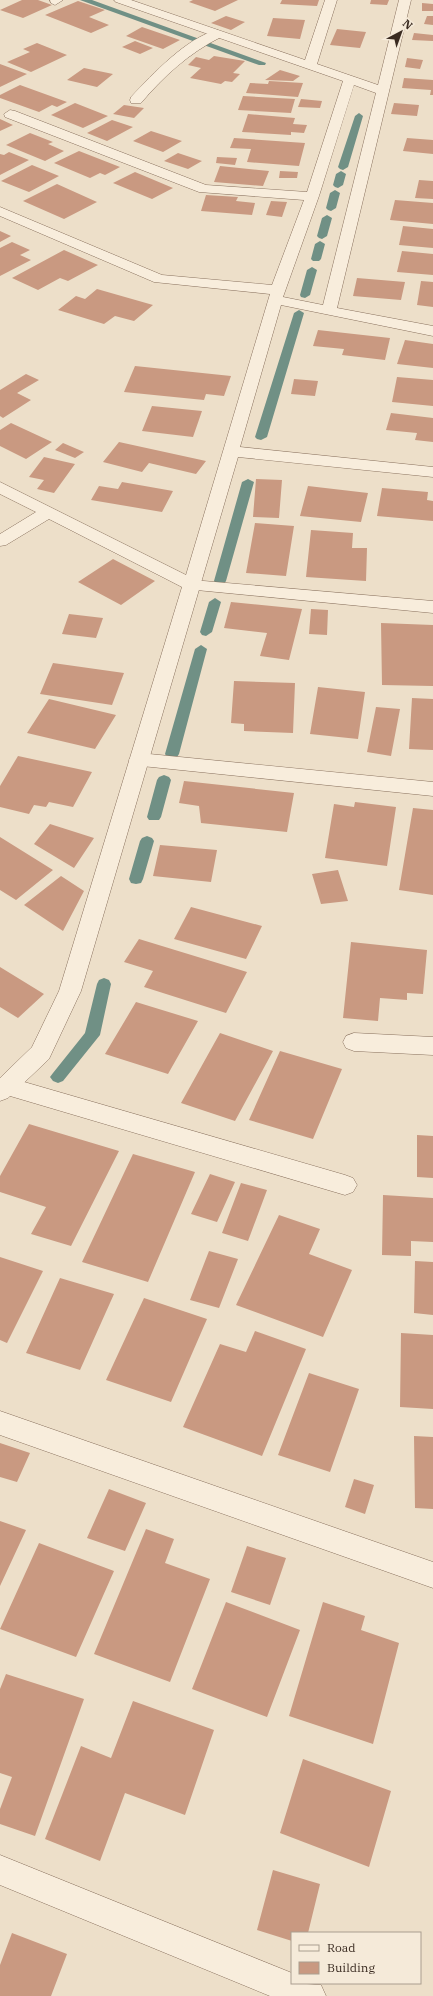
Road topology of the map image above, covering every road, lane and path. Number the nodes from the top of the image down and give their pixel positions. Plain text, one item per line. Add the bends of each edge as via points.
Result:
1 (120, 0) edge
2 (331, 0) edge
3 (405, 0) edge
4 (208, 39) junction
5 (310, 65) junction
6 (350, 79) junction
7 (383, 91) junction
8 (136, 100) dead end
9 (10, 114) dead end
10 (312, 196) junction
11 (0, 211) edge
12 (277, 295) junction
13 (329, 310) junction
14 (433, 331) edge
15 (230, 451) junction
16 (433, 472) edge
17 (0, 487) edge
18 (48, 512) junction
19 (0, 541) edge
20 (192, 585) junction
21 (433, 607) edge
22 (139, 760) junction
23 (433, 789) edge
24 (354, 1042) dead end
25 (433, 1046) edge
26 (4, 1089) edge
27 (345, 1186) dead end
28 (0, 1423) edge
29 (433, 1575) edge
30 (0, 1870) edge
31 (310, 1996) edge

1 - 4 street
2 - 5 street
3 - 7 street
4 - 5 street
4 - 8 street via 152,82
5 - 6 street
6 - 7 street
6 - 10 street
7 - 13 street
9 - 10 street via 204,189
10 - 12 street
11 - 12 street via 159,279
12 - 13 street
12 - 15 street
13 - 14 street
15 - 16 street
15 - 20 street
17 - 18 street
18 - 19 street
18 - 20 street
20 - 21 street
20 - 22 street
22 - 23 street
22 - 26 street via 70,991 41,1053
24 - 25 street
26 - 27 street
28 - 29 street
30 - 31 street

